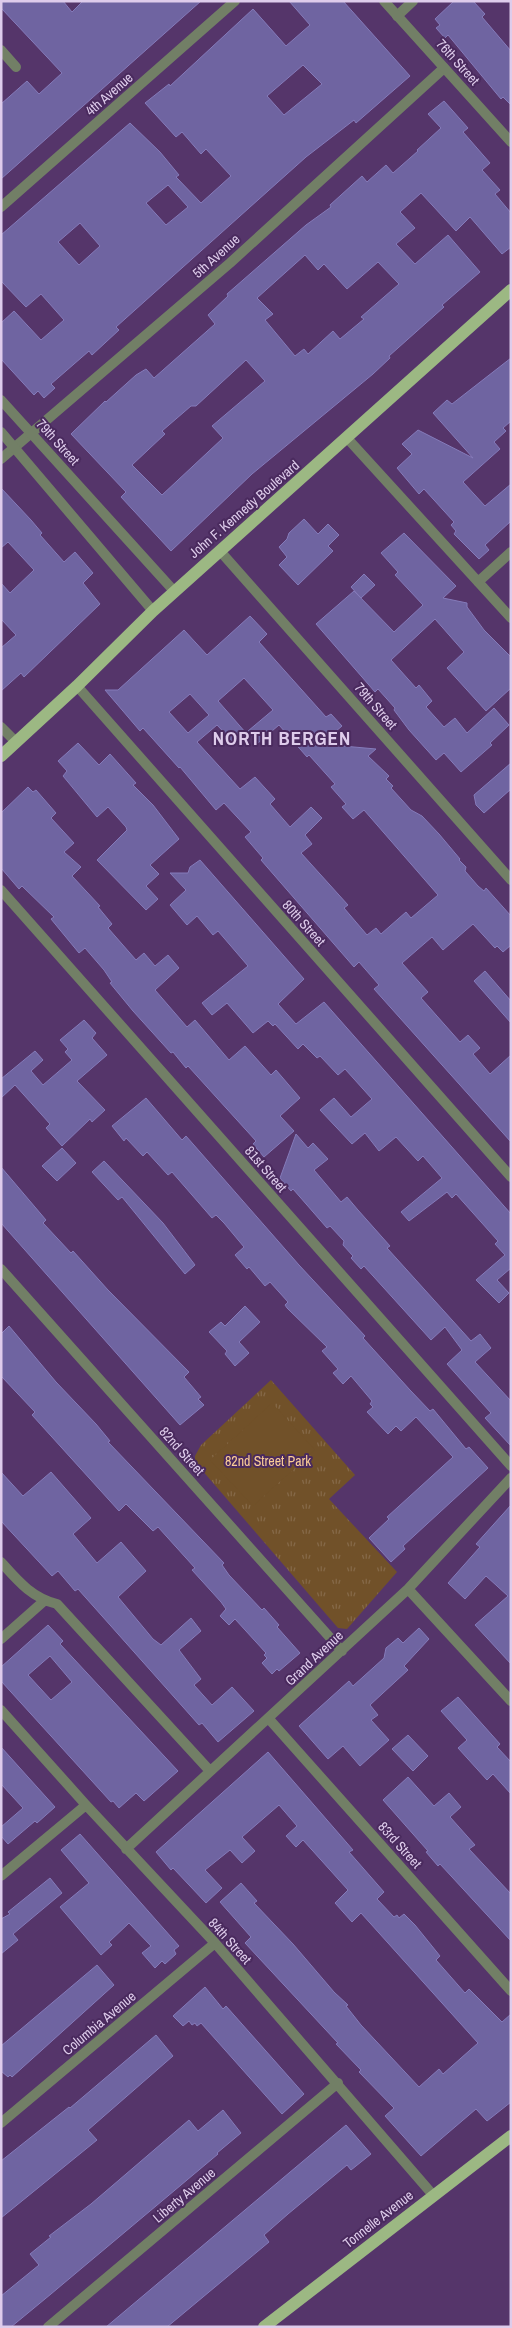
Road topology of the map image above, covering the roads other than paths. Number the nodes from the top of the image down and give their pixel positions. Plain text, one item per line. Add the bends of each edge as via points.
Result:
1 (235, 1) edge
2 (384, 1) edge
3 (413, 1) edge
4 (397, 16) junction
5 (1, 50) edge
6 (16, 67) dead end
7 (444, 68) junction
8 (511, 142) edge
9 (1, 207) edge
10 (511, 290) edge
11 (1, 400) edge
12 (1, 432) edge
13 (32, 434) junction
14 (347, 438) junction
15 (16, 448) junction
16 (1, 459) edge
17 (220, 551) junction
18 (511, 552) edge
19 (478, 582) junction
20 (174, 591) junction
21 (153, 610) junction
22 (511, 618) edge
23 (77, 686) junction
24 (1, 727) edge
25 (16, 742) junction
26 (1, 756) edge
27 (511, 880) edge
28 (1, 890) edge
29 (511, 1177) edge
30 (1, 1269) edge
31 (511, 1466) edge
32 (511, 1478) edge
33 (1, 1562) edge
34 (408, 1589) junction
35 (44, 1601) junction
36 (1, 1639) edge
37 (342, 1651) junction
38 (511, 1701) edge
39 (1, 1710) edge
40 (269, 1718) junction
41 (210, 1771) junction
42 (86, 1805) junction
43 (126, 1848) junction
44 (1, 1876) edge
45 (215, 1943) junction
46 (511, 1990) edge
47 (338, 2083) junction
48 (1, 2123) edge
49 (511, 2136) edge
50 (433, 2195) junction
51 (265, 2326) edge
52 (48, 2327) edge

1 - 9 street, 4th Avenue
2 - 4 street, 76th Street
3 - 4 street
4 - 7 street, 76th Street
5 - 6 street
7 - 8 street, 76th Street
7 - 13 street, 5th Avenue via 230,263
10 - 14 main road, John F. Kennedy Boulevard
11 - 13 street, 79th Street
12 - 15 street
13 - 15 street, 5th Avenue
13 - 20 street, 79th Street
14 - 17 main road, John F. Kennedy Boulevard
14 - 19 street
15 - 16 street, 5th Avenue
15 - 21 street
17 - 20 main road, John F. Kennedy Boulevard
17 - 27 street, 79th Street
18 - 19 street
19 - 22 street
20 - 21 main road, John F. Kennedy Boulevard
21 - 23 main road, John F. Kennedy Boulevard
23 - 25 main road, John F. Kennedy Boulevard
23 - 29 street, 80th Street
24 - 25 street
25 - 26 main road, John F. Kennedy Boulevard
28 - 31 street, 81st Street
30 - 37 street, 82nd Street
32 - 34 street, Grand Avenue
33 - 35 street via 25,1590
34 - 37 street, Grand Avenue
34 - 38 street
35 - 36 street
35 - 41 street via 57,1604
37 - 40 street, Grand Avenue
39 - 42 street, 84th Street
40 - 41 street, Grand Avenue
40 - 46 street, 83rd Street
41 - 43 street, Grand Avenue
42 - 43 street, 84th Street
42 - 44 street
43 - 45 street, 84th Street
45 - 47 street, 84th Street
45 - 48 street, Columbia Avenue
47 - 50 street, 84th Street
47 - 52 street, Liberty Avenue
49 - 50 main road, Tonnelle Avenue
50 - 51 main road, Tonnelle Avenue

